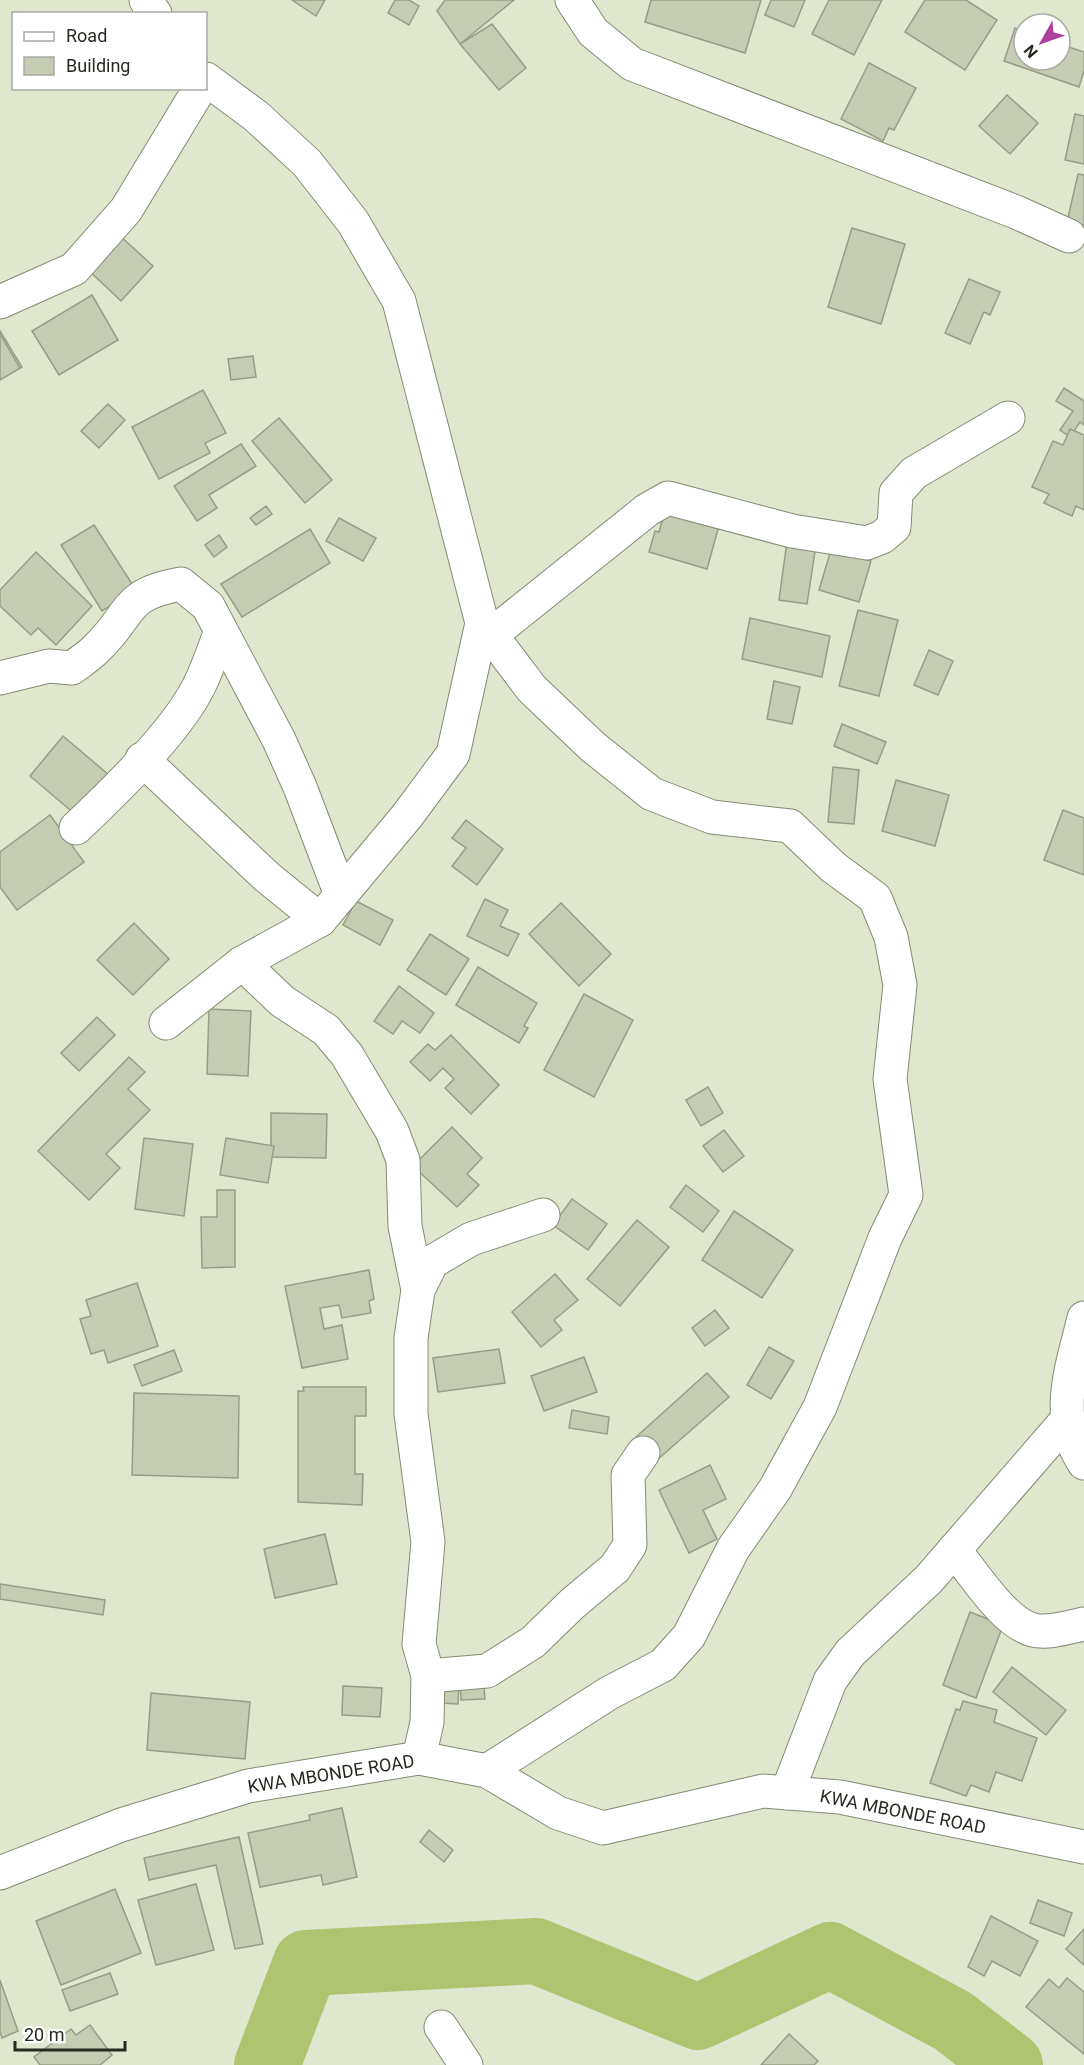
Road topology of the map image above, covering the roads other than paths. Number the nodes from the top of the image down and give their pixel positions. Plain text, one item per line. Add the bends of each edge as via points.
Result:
1 (572, 0) edge
2 (207, 81) edge
3 (199, 90) edge
4 (1069, 236) dead end
5 (0, 302) edge
6 (1008, 418) dead end
7 (486, 629) junction
8 (221, 631) junction
9 (0, 678) edge
10 (142, 759) junction
11 (76, 828) dead end
12 (341, 895) junction
13 (320, 920) junction
14 (242, 963) junction
15 (166, 1023) dead end
16 (543, 1215) dead end
17 (418, 1290) junction
18 (1084, 1318) edge
19 (1072, 1407) edge
20 (643, 1453) dead end
21 (1084, 1462) edge
22 (954, 1550) junction
23 (1084, 1624) edge
24 (428, 1676) junction
25 (419, 1758) junction
26 (487, 1772) junction
27 (786, 1793) junction
28 (1084, 1847) edge
29 (0, 1873) edge
30 (441, 2027) dead end
31 (466, 2065) edge

1 - 4 street via 593,32 632,64
2 - 7 street via 256,116 307,163 353,222 399,301
3 - 5 street via 126,210 74,268
6 - 7 street via 914,473 896,493 894,526 867,543 792,531 668,498 646,510
7 - 12 street via 453,754
7 - 26 street via 532,689 593,747 652,794 712,817 790,826 833,867 875,898 891,937 900,985 890,1079 906,1195 885,1238 820,1407 775,1489 733,1549 689,1636 663,1665 609,1693
8 - 9 street via 208,606 181,584 156,588 129,605 99,647 72,668 49,666
8 - 10 street via 198,687
8 - 12 street via 279,740
10 - 11 street
10 - 13 street via 267,877
12 - 13 street
13 - 14 street
14 - 15 street
14 - 17 street via 282,1001 326,1030 346,1055 392,1131 404,1160 405,1226
16 - 17 street via 471,1239 432,1262
17 - 24 street via 411,1338 411,1414 428,1542 419,1644
18 - 19 street
19 - 21 street via 1074,1448
19 - 22 street
20 - 24 street via 628,1474 630,1545 615,1568 534,1642 487,1671
22 - 23 street via 1006,1611 1032,1630
22 - 27 street via 930,1579 849,1653 830,1681
24 - 25 street via 427,1722
25 - 26 street, KWA MBONDE ROAD
25 - 29 street, KWA MBONDE ROAD via 248,1786 121,1825
26 - 27 street, KWA MBONDE ROAD via 558,1813 603,1828 763,1791
27 - 28 street, KWA MBONDE ROAD via 840,1797
30 - 31 street

